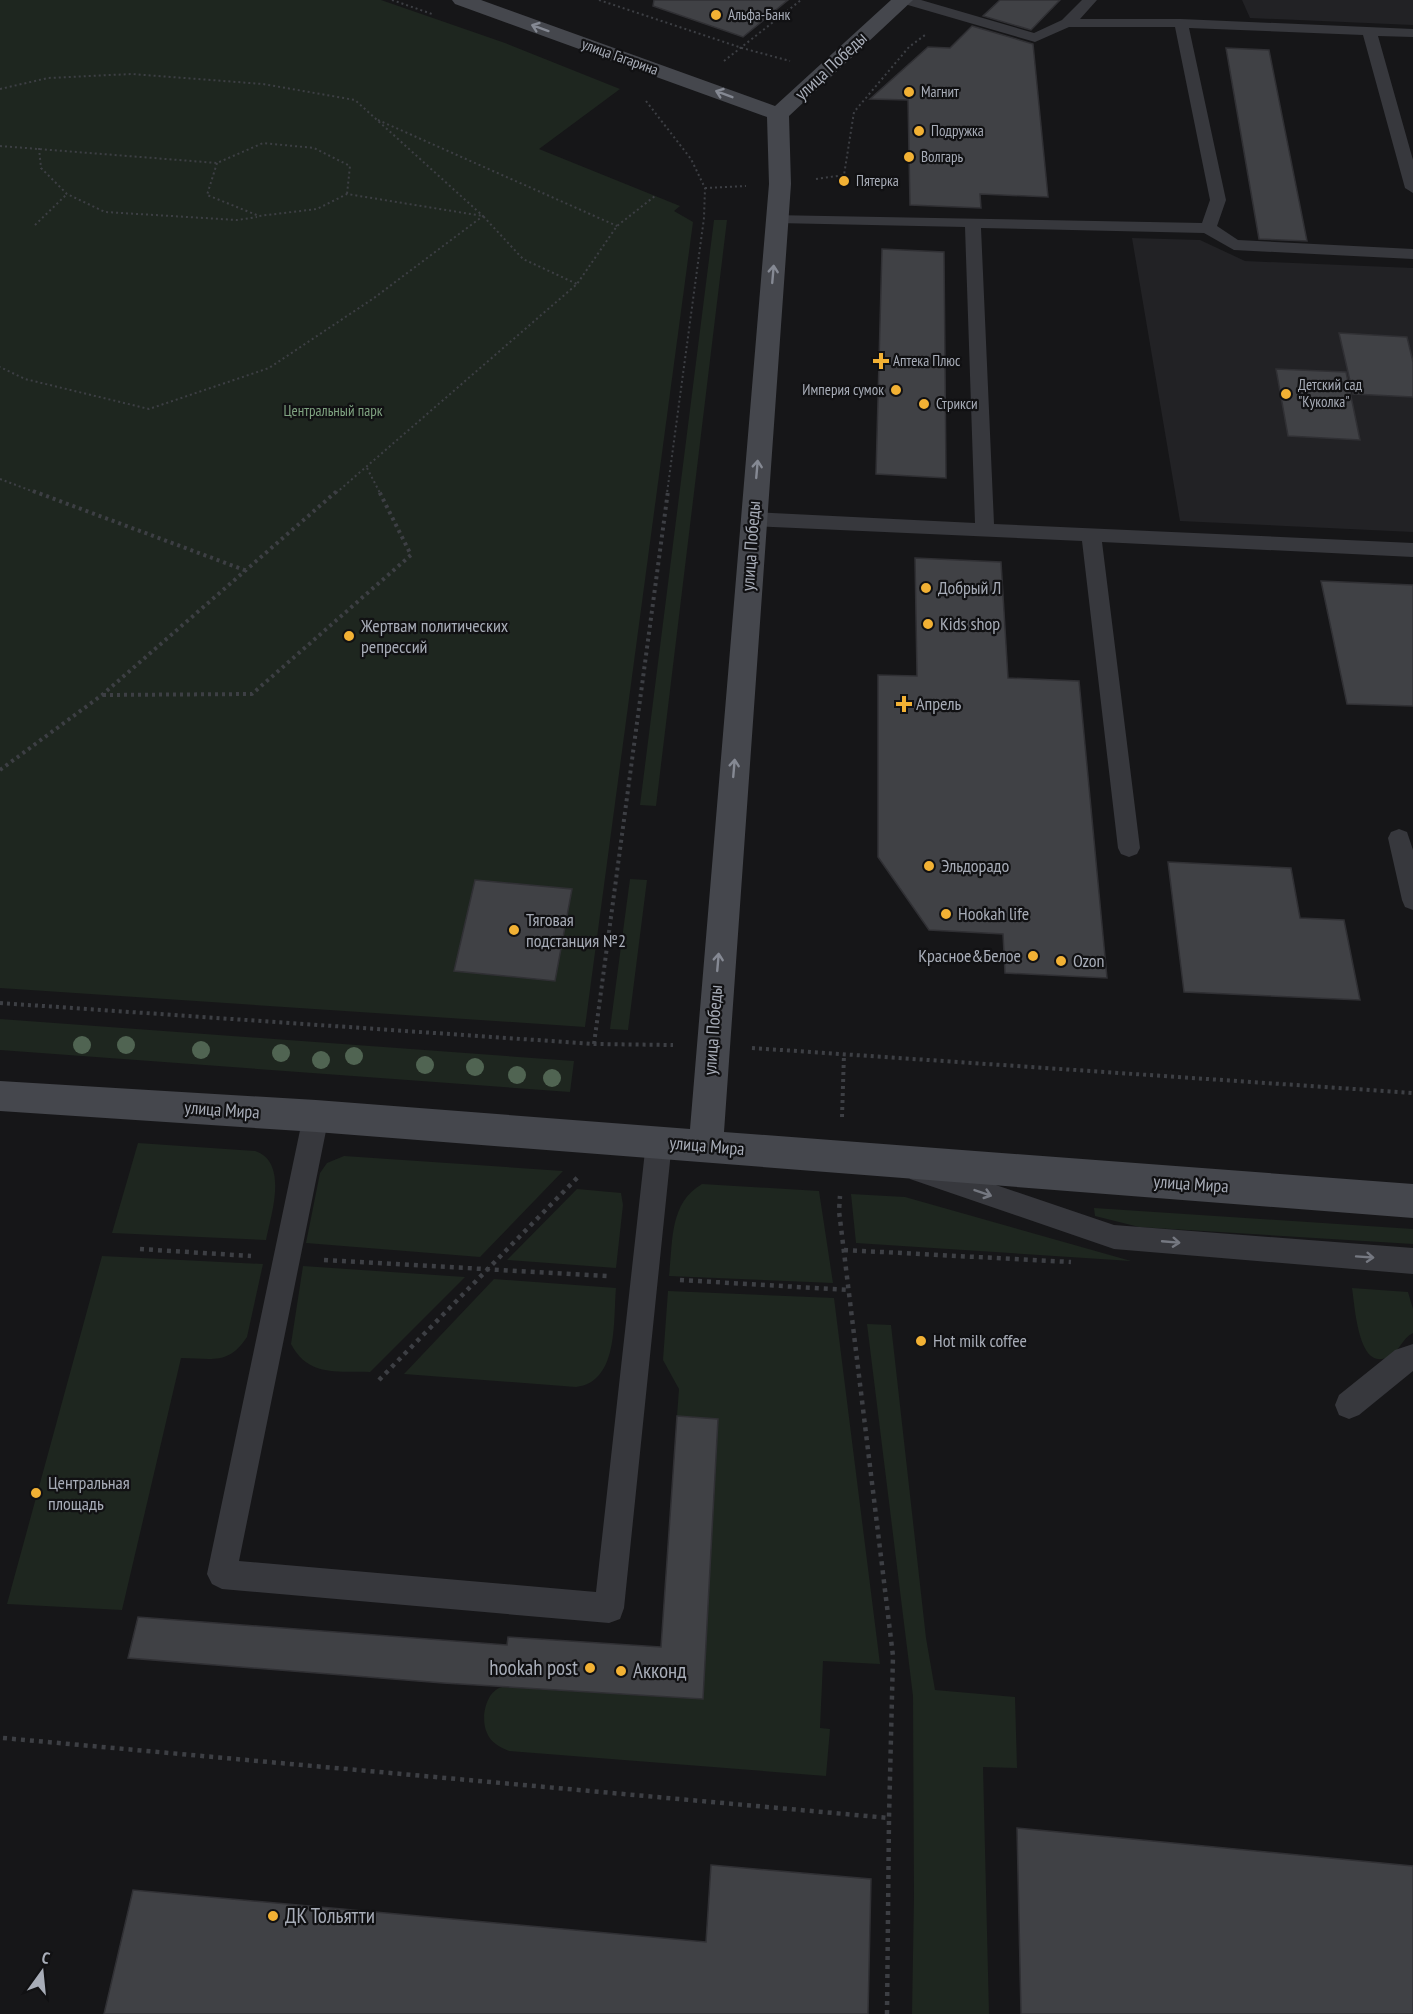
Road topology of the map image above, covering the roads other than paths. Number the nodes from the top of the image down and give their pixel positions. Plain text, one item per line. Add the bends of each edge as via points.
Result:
1 (462, 0) edge
2 (905, 0) edge
3 (1090, 0) edge
4 (1067, 23) junction
5 (1181, 23) junction
6 (1369, 31) junction
7 (1413, 33) edge
8 (778, 114) junction
9 (1413, 188) edge
10 (777, 218) junction
11 (973, 223) junction
12 (1208, 228) junction
13 (1413, 254) edge
14 (753, 519) junction
15 (985, 530) junction
16 (1091, 535) junction
17 (1413, 550) edge
18 (1399, 838) dead end
19 (1129, 848) dead end
20 (1413, 900) edge
21 (0, 1096) edge
22 (316, 1116) junction
23 (659, 1142) junction
24 (706, 1146) junction
25 (888, 1161) junction
26 (1413, 1202) edge
27 (1413, 1261) edge
28 (1413, 1357) edge
29 (1348, 1405) dead end

8 -> 1 main road, улица Гагарина
2 - 4 lane via 1035,38
2 - 8 main road, улица Победы
3 - 4 lane
4 - 5 lane
5 - 6 lane
5 - 12 lane via 1218,200
6 - 7 lane
6 - 9 lane
8 - 10 main road, улица Победы
10 - 11 lane
14 -> 10 main road, улица Победы
11 - 12 lane
11 - 15 lane
12 - 13 lane via 1234,245
14 - 15 lane
24 -> 14 main road, улица Победы
15 - 16 lane
16 - 17 lane
16 - 19 lane
18 - 20 lane
21 - 22 main road, улица Мира
22 - 23 main road, улица Мира
22 - 23 lane via 222,1574 609,1608
23 - 24 main road, улица Мира
24 - 25 main road, улица Мира
25 - 26 main road, улица Мира
25 -> 27 lane via 1114,1237
28 - 29 lane

